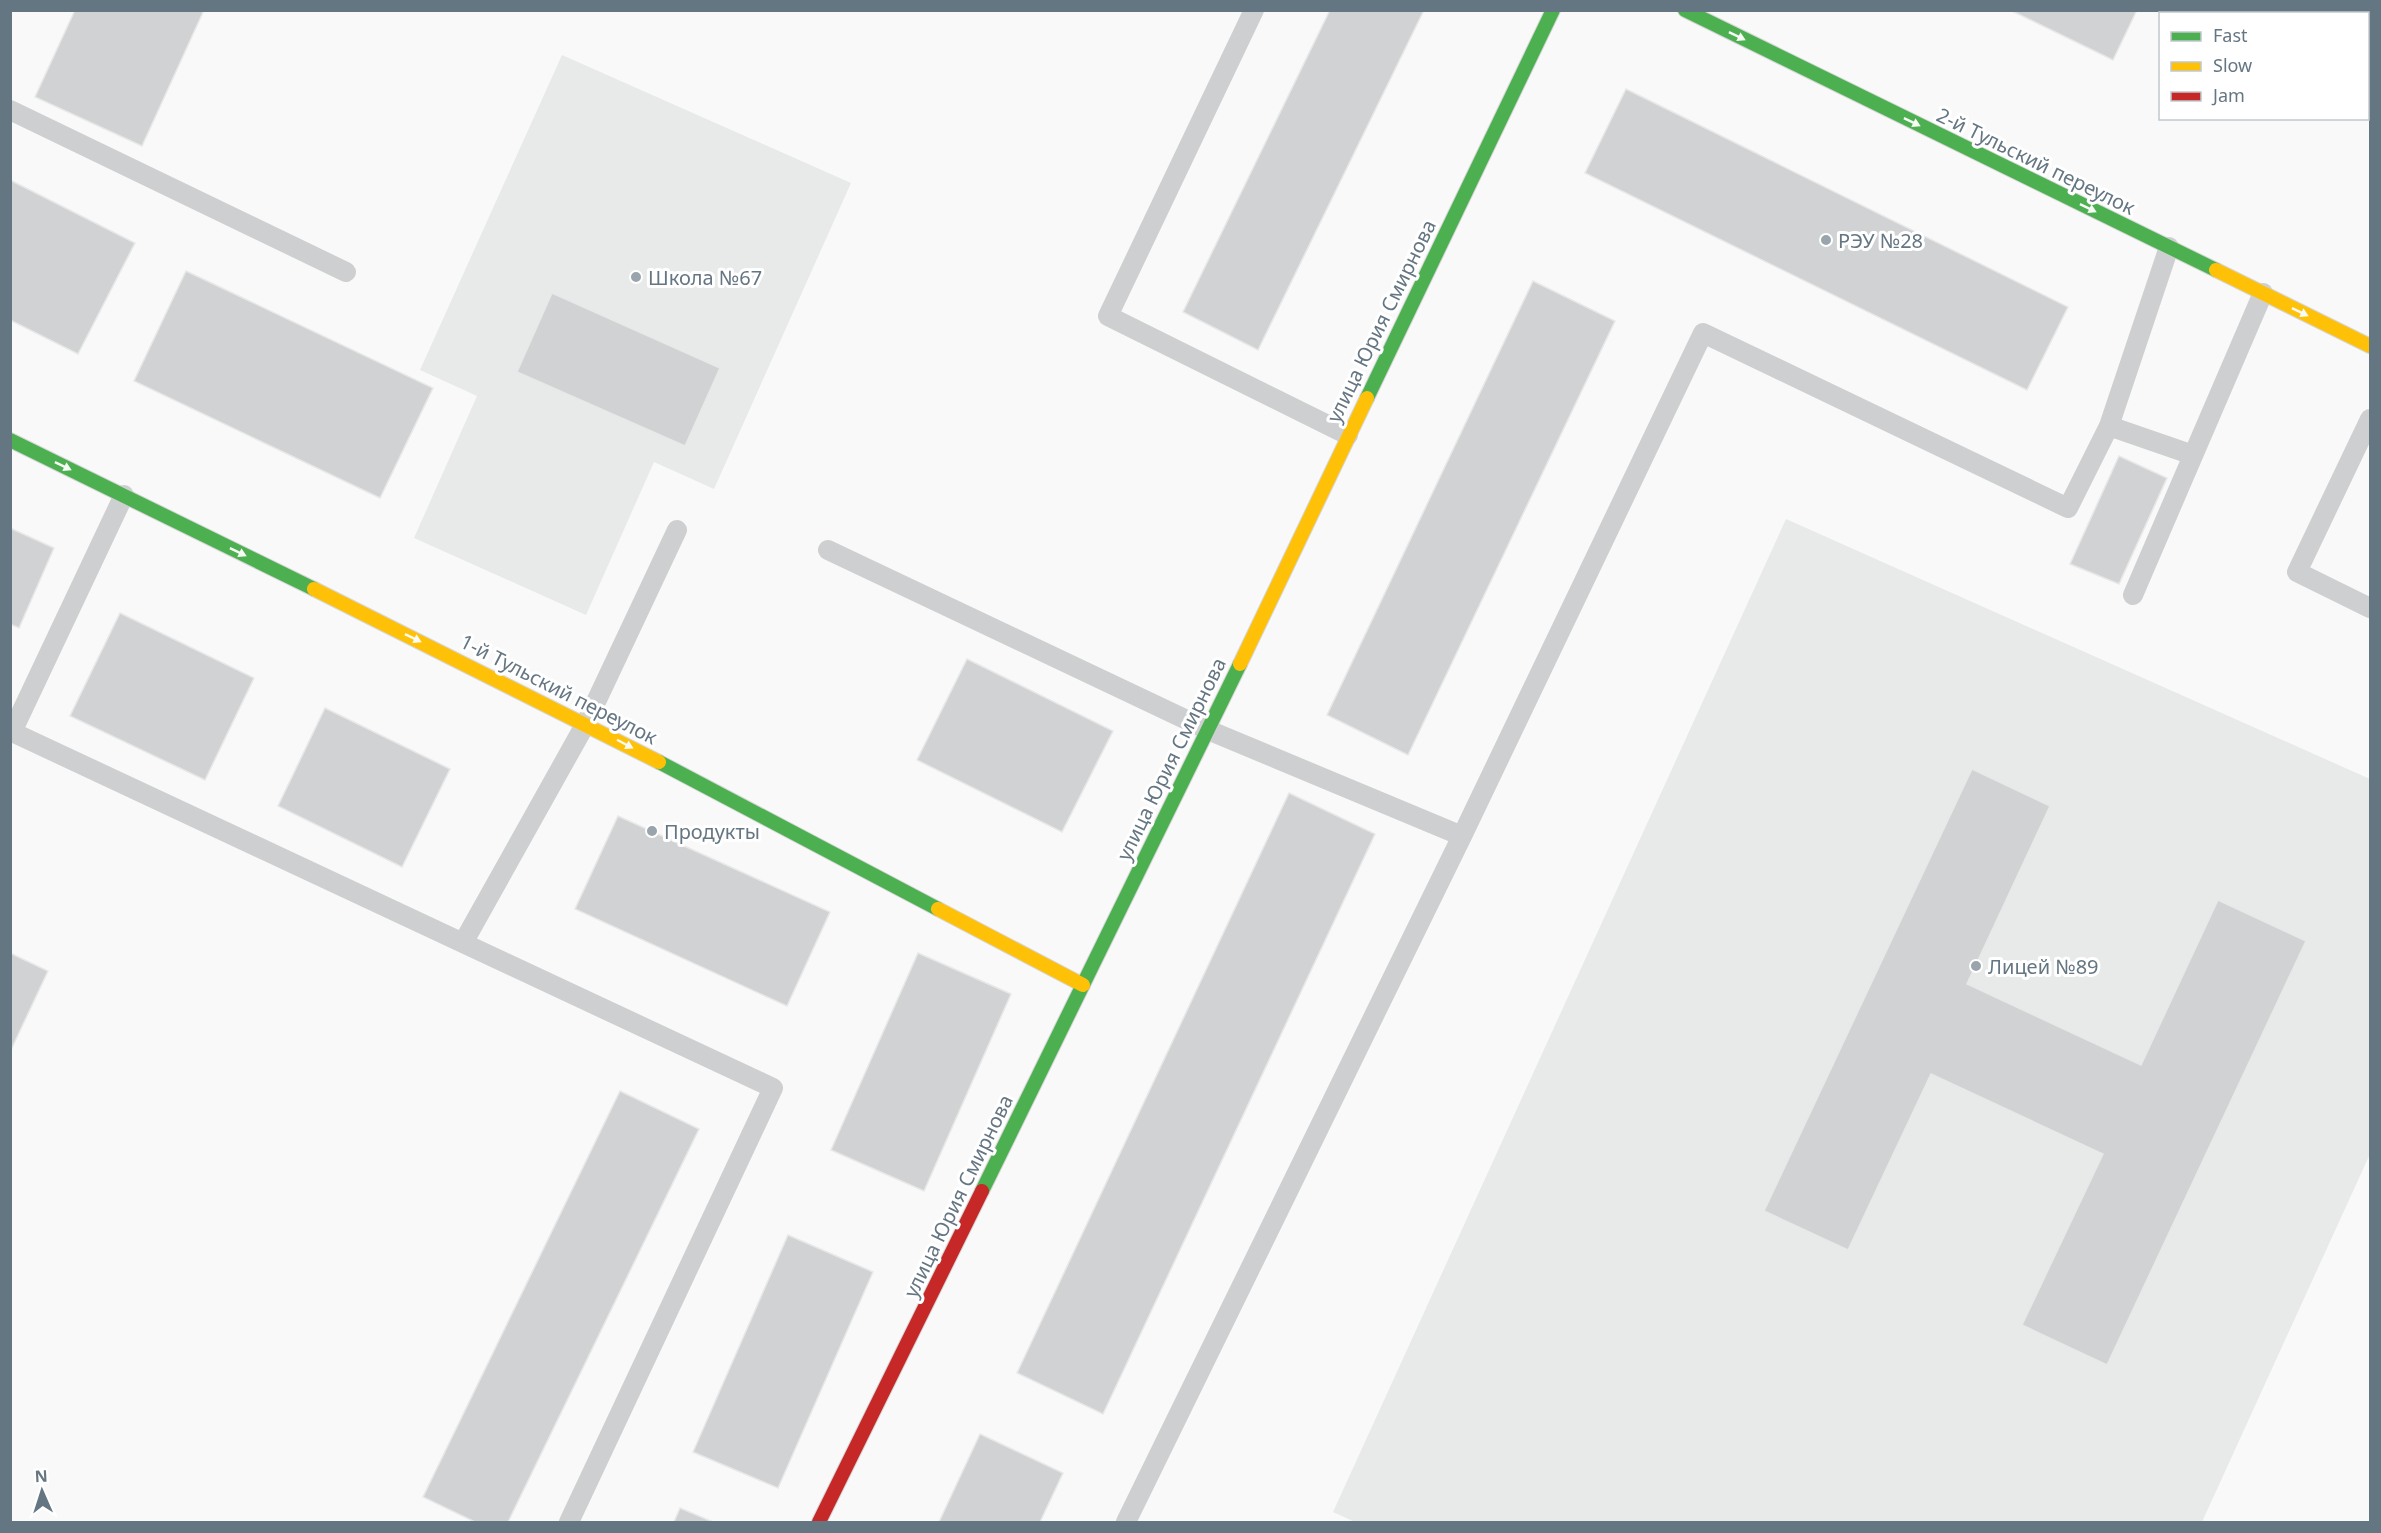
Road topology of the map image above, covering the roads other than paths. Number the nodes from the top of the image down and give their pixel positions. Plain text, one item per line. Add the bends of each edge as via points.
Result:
1 (1254, 10) edge
2 (1553, 10) edge
3 (1685, 10) edge
4 (10, 110) edge
5 (2169, 248) junction
6 (346, 272) dead end
7 (2263, 293) junction
8 (2370, 346) edge
9 (2370, 419) edge
10 (2109, 426) junction
11 (1348, 435) junction
12 (10, 440) edge
13 (2193, 455) junction
14 (124, 495) junction
15 (677, 530) dead end
16 (828, 550) dead end
17 (2133, 595) dead end
18 (2370, 608) edge
19 (586, 723) junction
20 (1208, 730) junction
21 (11, 731) edge
22 (1462, 836) junction
23 (463, 943) junction
24 (1083, 985) junction
25 (569, 1522) edge
26 (819, 1522) edge
27 (1125, 1522) edge

1 - 11 lane via 1108,316
2 - 11 street, улица Юрия Смирнова
3 -> 5 street, 2-й Тульский переулок
4 - 6 lane
5 - 7 street, 2-й Тульский переулок
5 - 10 lane
7 -> 8 street, 2-й Тульский переулок
7 - 13 lane
9 - 18 lane via 2297,572
10 - 13 lane
10 - 22 lane via 2068,508 1703,333
11 - 20 street, улица Юрия Смирнова
12 -> 14 street, 1-й Тульский переулок
13 - 17 lane
14 -> 19 street, 1-й Тульский переулок
14 - 21 lane
15 - 19 lane
16 - 20 lane
19 - 23 lane
19 -> 24 street, 1-й Тульский переулок
20 - 22 lane
20 - 24 street, улица Юрия Смирнова
21 - 23 lane
22 - 27 lane
23 - 25 lane via 773,1088
24 - 26 street, улица Юрия Смирнова

